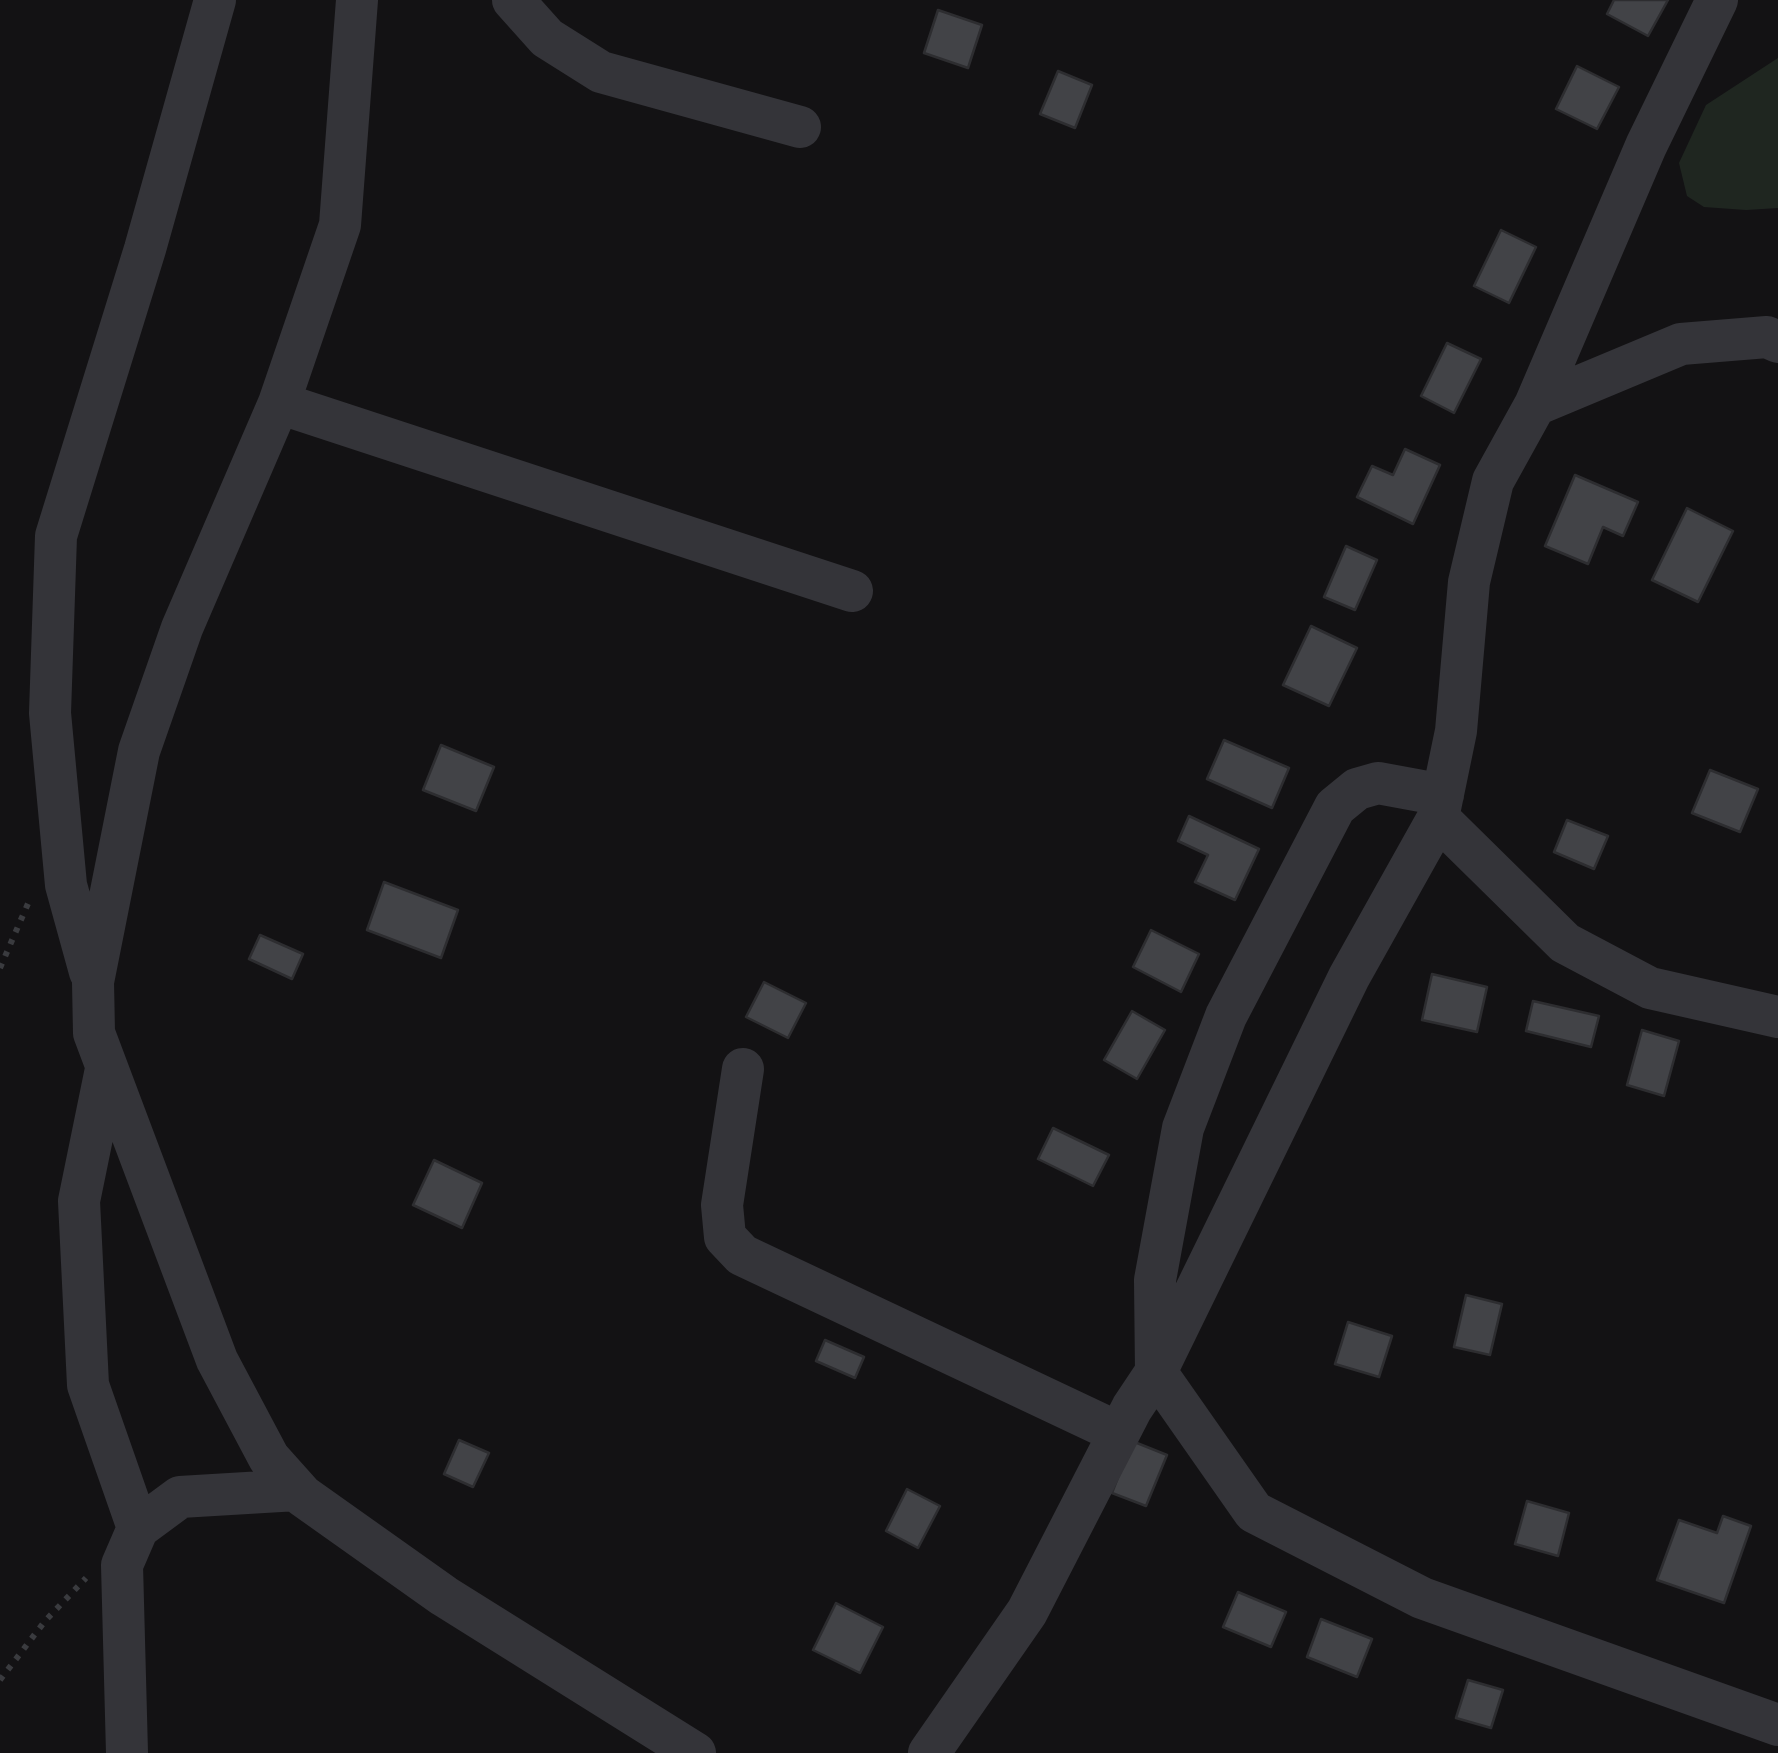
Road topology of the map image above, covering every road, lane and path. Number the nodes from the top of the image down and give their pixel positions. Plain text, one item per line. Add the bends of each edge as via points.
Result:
1 (215, 0) edge
2 (358, 0) edge
3 (513, 0) edge
4 (1717, 0) edge
5 (800, 127) dead end
6 (1778, 342) edge
7 (278, 403) junction
8 (1535, 405) junction
9 (852, 590) dead end
10 (1441, 806) junction
11 (92, 982) junction
12 (1778, 1017) edge
13 (106, 1069) junction
14 (743, 1069) dead end
15 (1156, 1372) junction
16 (1118, 1433) junction
17 (297, 1490) junction
18 (130, 1546) junction
19 (0, 1680) edge
20 (1778, 1725) edge
21 (127, 1753) edge
22 (695, 1753) edge
23 (929, 1753) edge

1 - 11 street via 56,536 50,714 66,885
2 - 7 street via 340,225
3 - 5 street via 547,38 600,72
4 - 8 street
6 - 8 street via 1681,344
7 - 9 street
7 - 11 street via 182,628 139,752
8 - 10 street via 1492,481 1469,582 1456,731
10 - 12 street via 1565,943 1650,988
10 - 15 street via 1349,976
10 - 15 street via 1378,783 1335,806 1226,1016 1183,1128 1154,1280
11 - 13 street via 94,1034
13 - 17 street via 217,1360 268,1458
13 - 18 street via 79,1201 88,1385
14 - 16 street via 722,1205 726,1237 742,1256
15 - 16 street
15 - 20 street via 1254,1512 1422,1598
16 - 23 street via 1026,1612
17 - 18 street via 180,1497
17 - 22 street via 444,1596
18 - 19 path via 44,1621
18 - 21 street

